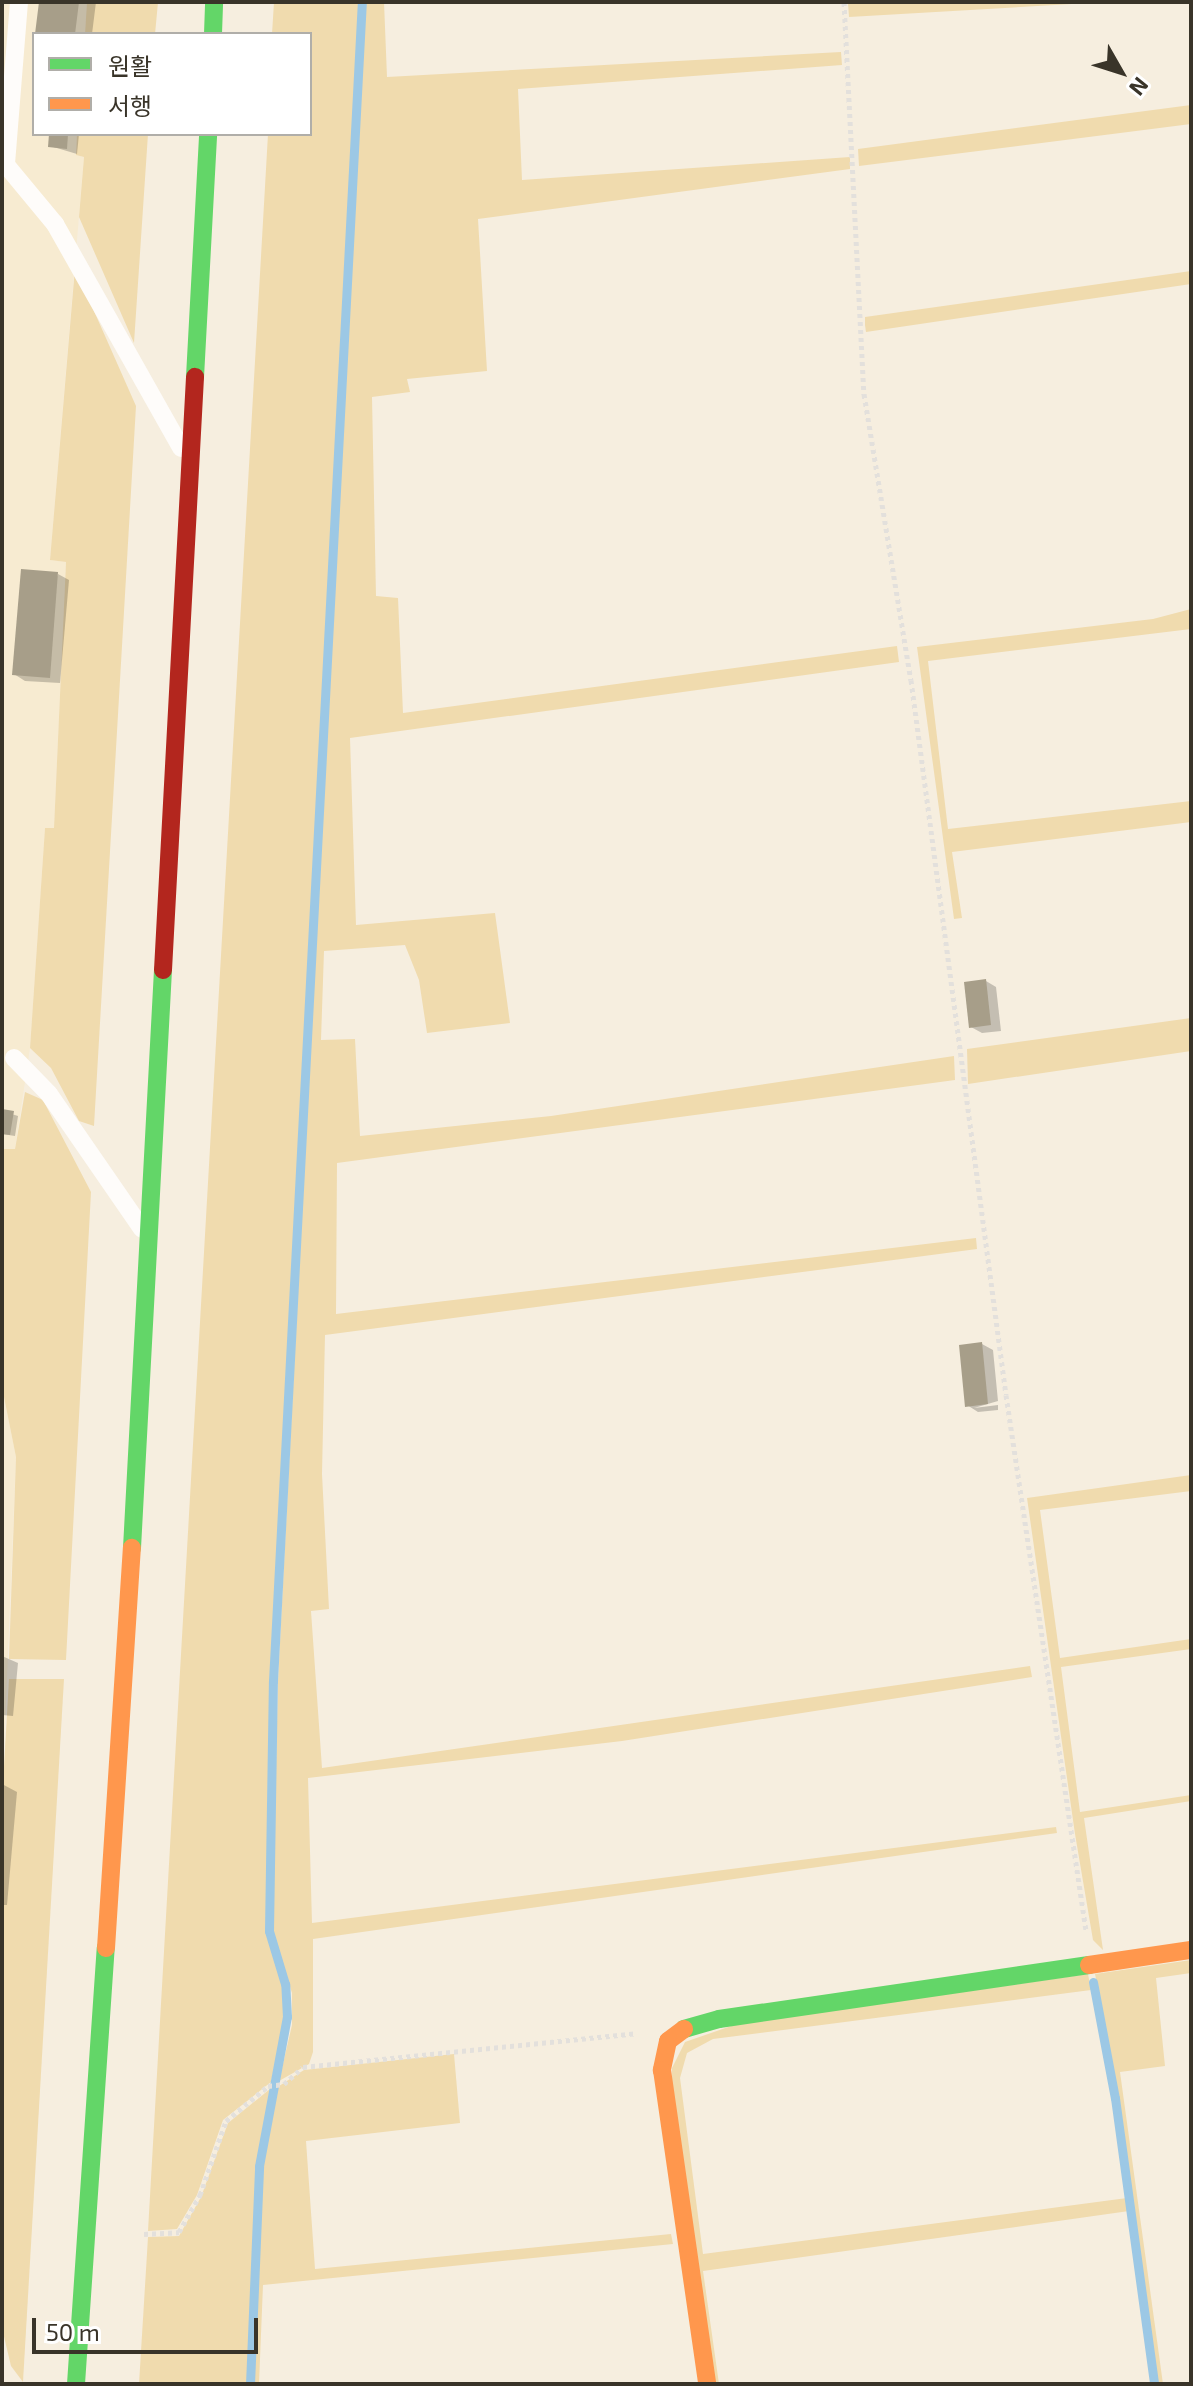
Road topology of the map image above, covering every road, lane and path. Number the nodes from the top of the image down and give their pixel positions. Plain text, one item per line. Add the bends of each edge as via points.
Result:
1 (19, 2) edge
2 (214, 2) edge
3 (844, 2) edge
4 (213, 32) edge
5 (208, 136) edge
6 (189, 460) junction
7 (14, 1058) dead end
8 (146, 1234) junction
9 (1191, 1950) edge
10 (1092, 1966) junction
11 (668, 2041) junction
12 (144, 2234) dead end
13 (76, 2384) edge
14 (707, 2384) edge

1 - 6 lane via 6,165 55,224
2 - 4 main road
3 - 10 path via 864,394 911,680 1043,1663
5 - 6 main road
6 - 8 main road
7 - 8 lane via 49,1094
8 - 13 main road via 126,1661
9 - 10 main road
10 - 11 main road via 719,2019 685,2028
11 - 12 path via 629,2031 303,2067 279,2085 268,2086 226,2121 200,2195 179,2232
11 - 14 main road via 662,2070

